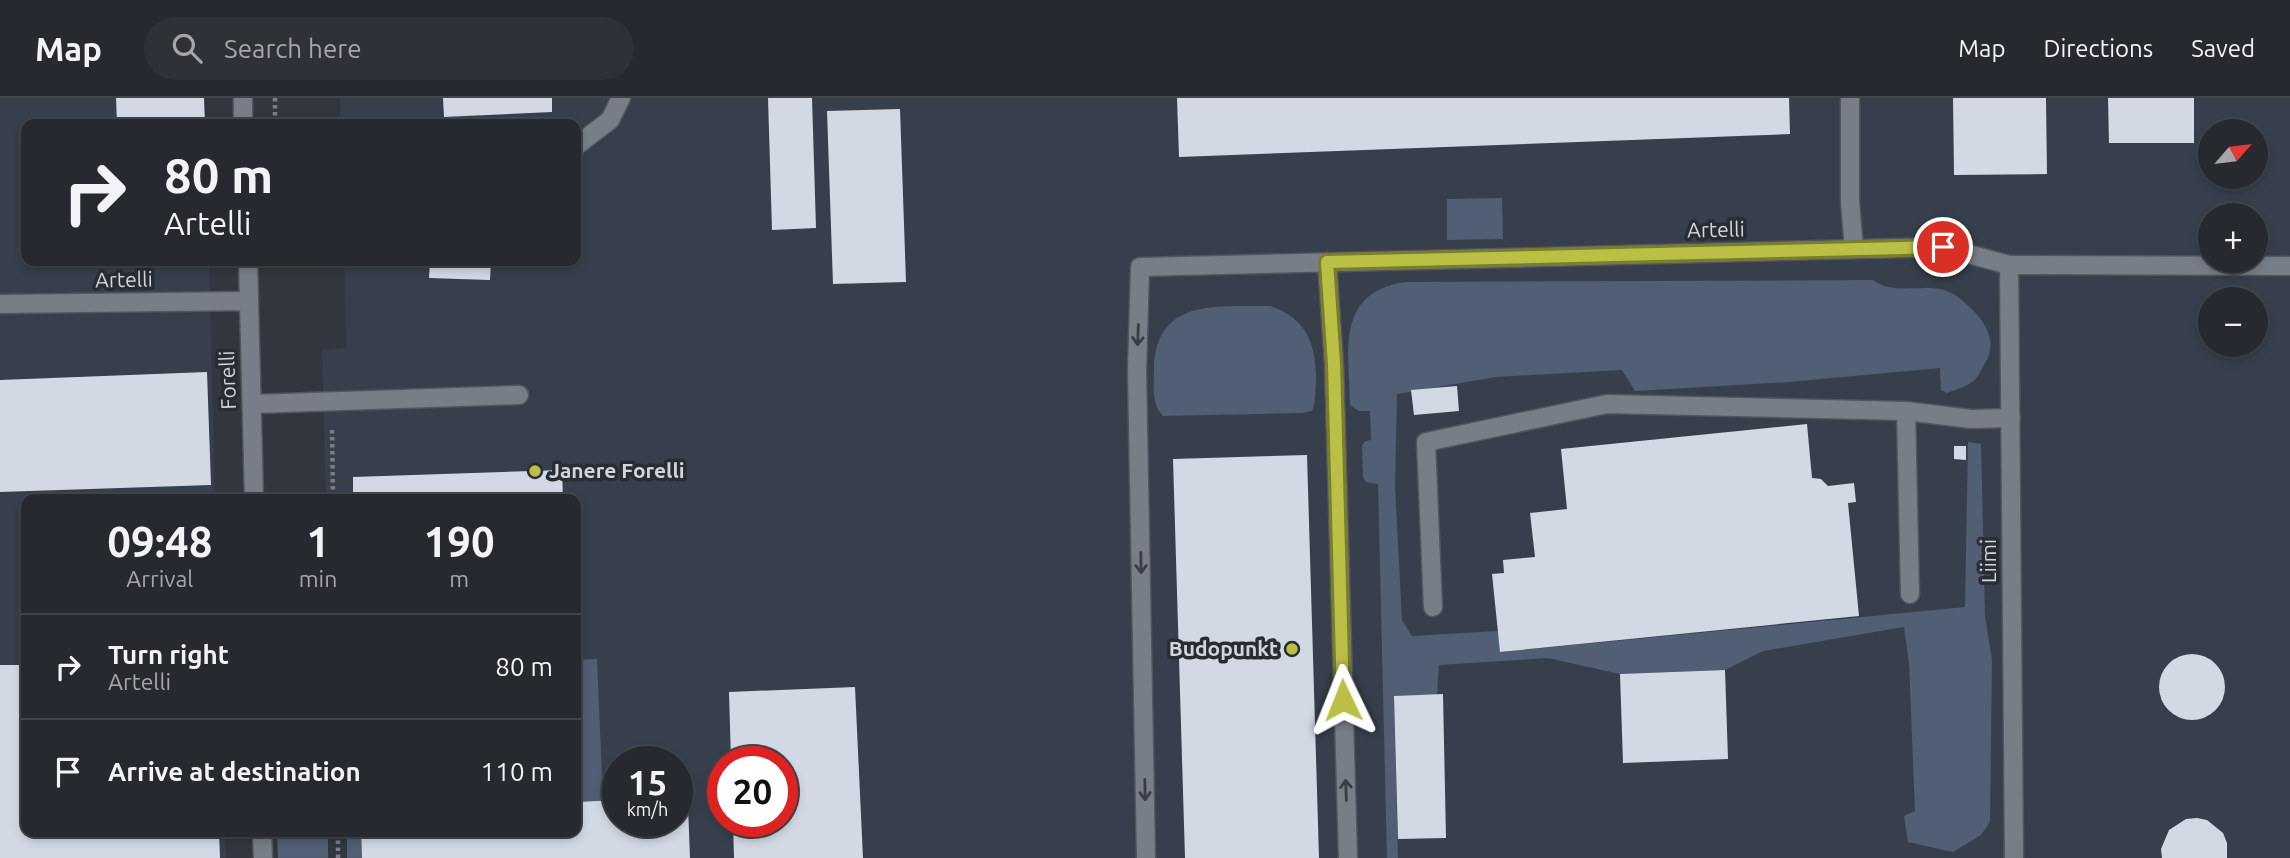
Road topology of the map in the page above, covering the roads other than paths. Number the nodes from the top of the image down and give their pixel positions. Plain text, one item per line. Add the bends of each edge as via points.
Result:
1 (243, 98) edge
2 (621, 98) edge
3 (1850, 98) edge
4 (243, 119) edge
5 (581, 142) edge
6 (1854, 249) junction
7 (1327, 262) junction
8 (2009, 265) junction
9 (248, 266) edge
10 (2290, 266) edge
11 (249, 301) junction
12 (0, 304) edge
13 (519, 395) dead end
14 (252, 404) junction
15 (1906, 411) junction
16 (2011, 418) junction
17 (254, 494) edge
18 (1910, 594) dead end
19 (1433, 607) dead end
20 (262, 837) edge
21 (263, 858) edge
22 (1146, 858) edge
23 (1348, 858) edge
24 (2014, 858) edge

1 - 4 street
2 - 5 street via 610,120
3 - 6 street
6 - 7 street, Artelli
6 - 8 street, Artelli via 1943,247
7 -> 22 street, Artelli via 1140,267 1137,371
23 -> 7 street
8 - 10 street, Artelli
8 - 16 street, Liimi
9 - 11 street, Forelli
11 - 12 street, Artelli
11 - 14 street, Forelli
13 - 14 street
14 - 17 street, Forelli
15 - 16 street via 1971,419
15 - 18 street
15 - 19 street via 1607,404 1426,442
16 - 24 street, Liimi
20 - 21 street

